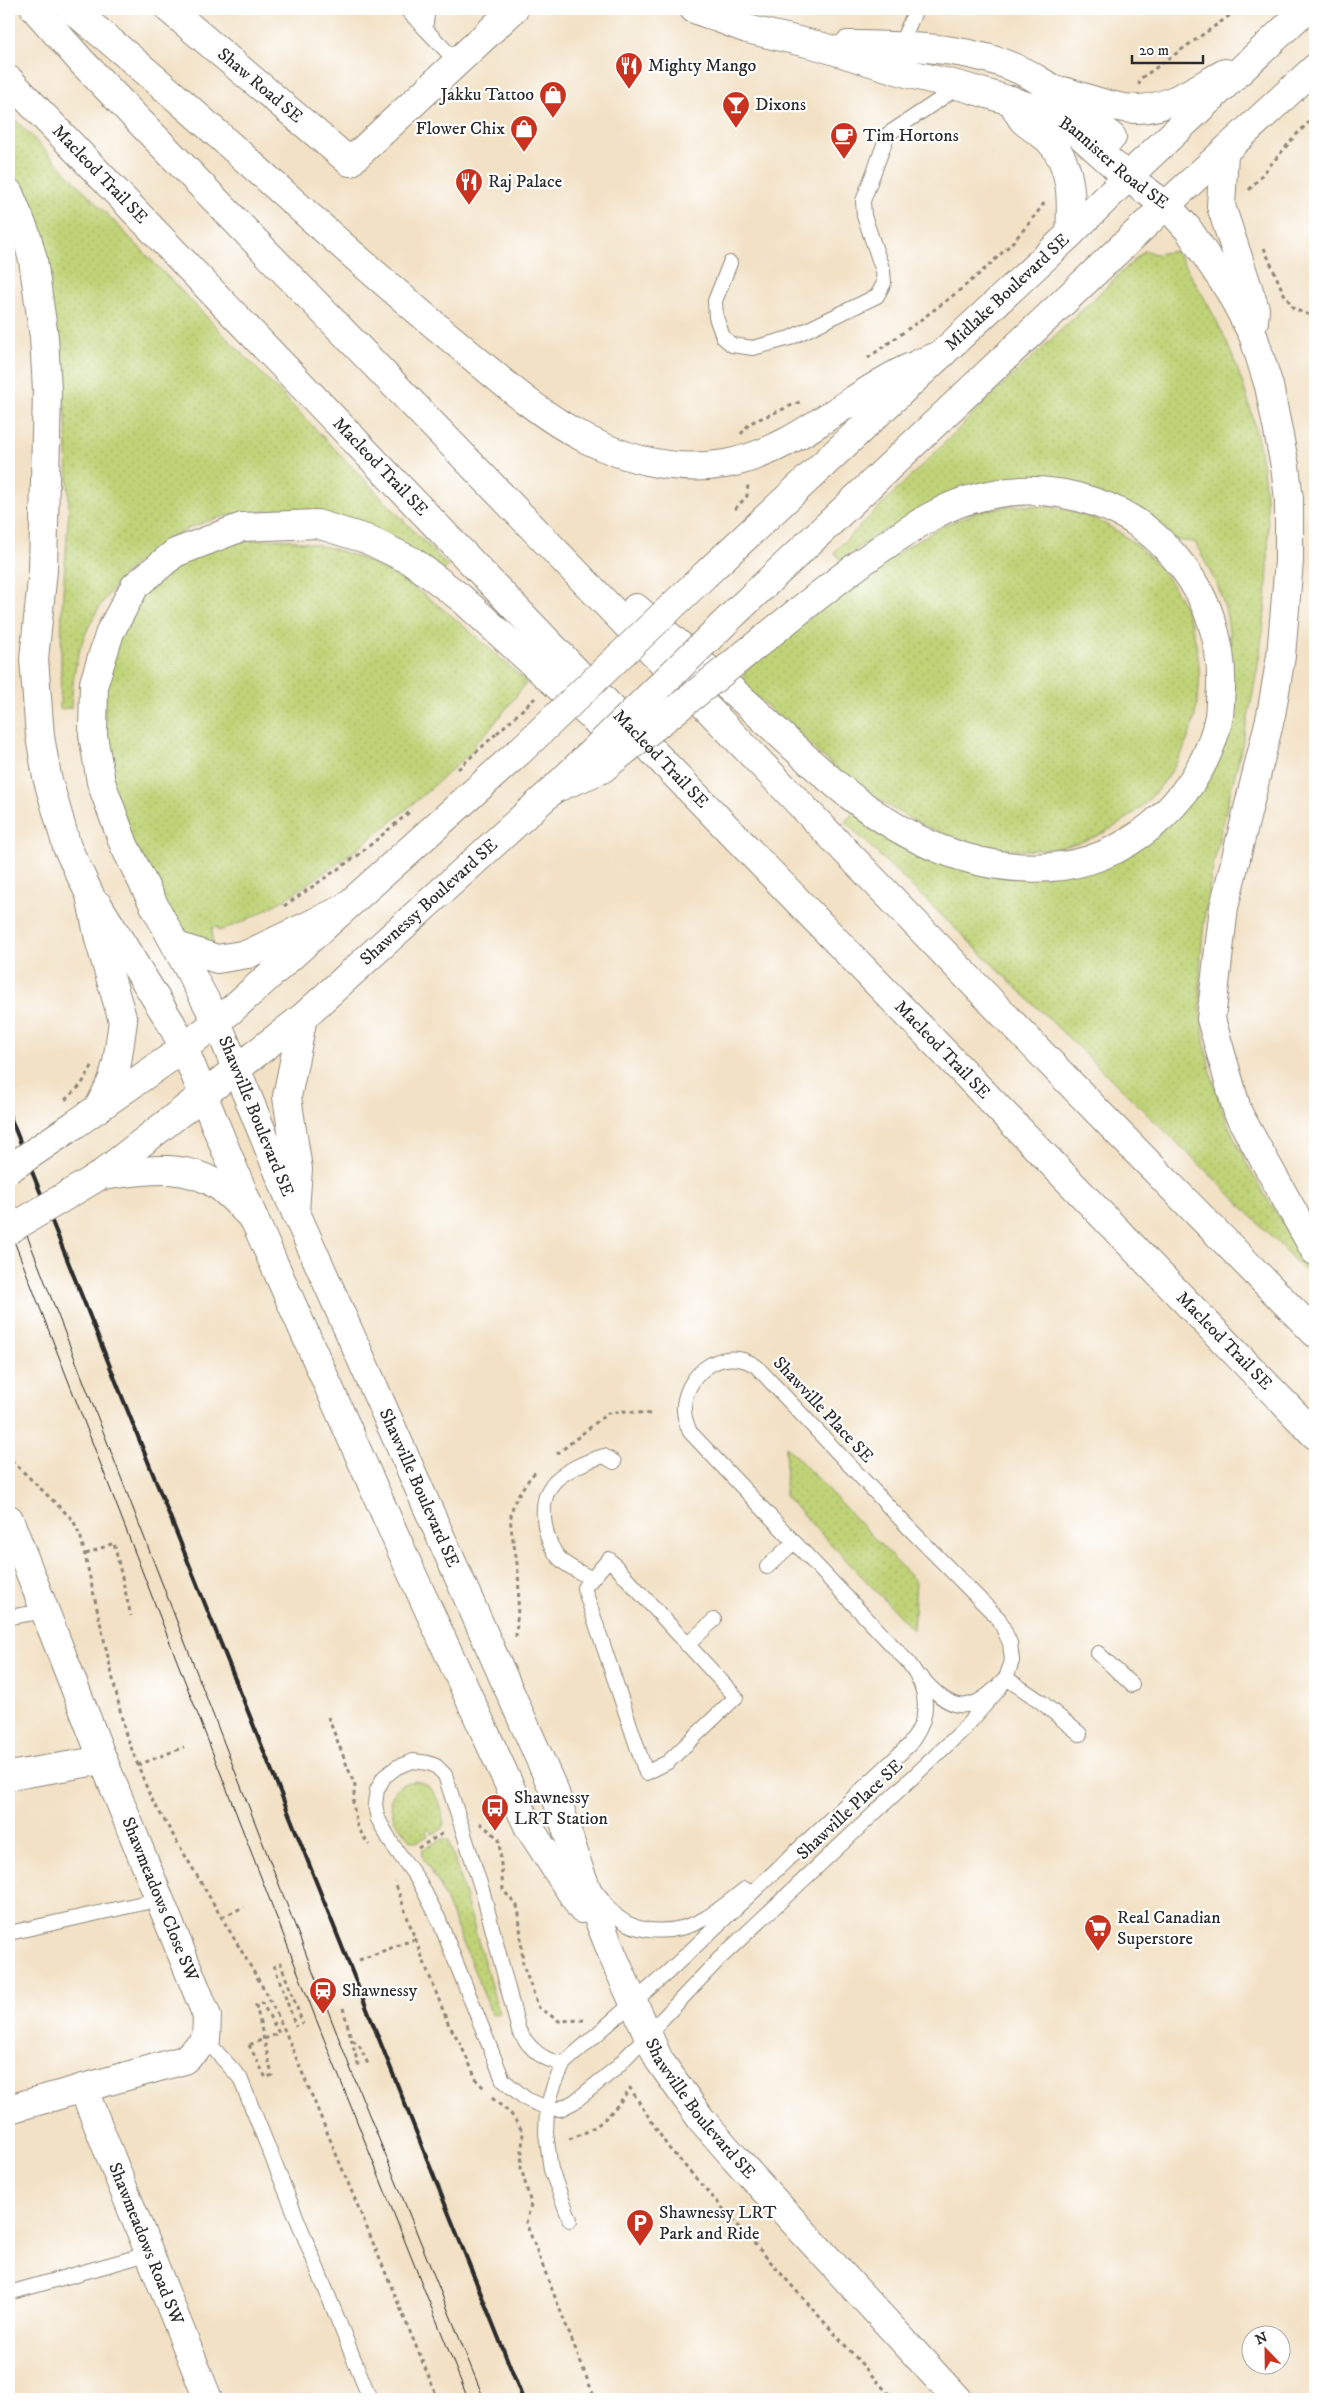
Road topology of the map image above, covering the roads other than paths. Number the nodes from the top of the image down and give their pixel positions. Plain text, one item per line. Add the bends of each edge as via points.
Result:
1 (35, 9) edge
2 (71, 9) edge
3 (169, 9) edge
4 (406, 9) edge
5 (428, 9) edge
6 (514, 9) edge
7 (694, 9) edge
8 (916, 9) edge
9 (1306, 9) edge
10 (425, 29) junction
11 (816, 45) junction
12 (900, 46) junction
13 (1257, 56) junction
14 (457, 62) junction
15 (1315, 68) edge
16 (9, 80) edge
17 (961, 86) junction
18 (1050, 88) junction
19 (1011, 100) junction
20 (1224, 153) junction
21 (1134, 171) junction
22 (9, 193) edge
23 (1166, 205) junction
24 (9, 228) edge
25 (1070, 234) junction
26 (29, 246) junction
27 (730, 263) dead end
28 (1253, 335) junction
29 (942, 354) junction
30 (496, 489) junction
31 (665, 764) junction
32 (554, 789) junction
33 (90, 895) junction
34 (341, 910) junction
35 (177, 946) junction
36 (303, 1017) junction
37 (217, 1022) junction
38 (184, 1048) junction
39 (236, 1070) junction
40 (204, 1095) junction
41 (99, 1107) junction
42 (9, 1169) edge
43 (99, 1176) junction
44 (295, 1211) junction
45 (254, 1220) junction
46 (9, 1230) edge
47 (1315, 1251) edge
48 (1315, 1333) edge
49 (1315, 1435) edge
50 (614, 1462) dead end
51 (9, 1519) edge
52 (794, 1542) junction
53 (767, 1567) dead end
54 (592, 1579) junction
55 (46, 1611) junction
56 (9, 1617) edge
57 (714, 1620) dead end
58 (687, 1645) junction
59 (1098, 1653) dead end
60 (908, 1662) junction
61 (1006, 1678) junction
62 (1132, 1685) dead end
63 (1080, 1734) dead end
64 (103, 1760) junction
65 (9, 1776) edge
66 (794, 1853) junction
67 (579, 1869) junction
68 (162, 1899) junction
69 (9, 1933) edge
70 (613, 1956) junction
71 (634, 2002) junction
72 (648, 2033) junction
73 (206, 2040) junction
74 (564, 2063) junction
75 (84, 2088) junction
76 (547, 2108) junction
77 (9, 2109) edge
78 (570, 2220) dead end
79 (151, 2254) junction
80 (9, 2293) edge
81 (208, 2399) edge
82 (370, 2399) edge
83 (957, 2399) edge

1 - 30 main road via 82,62
2 - 29 main road via 120,48 368,270 490,371 572,431 627,457 677,466 723,464 747,459 801,434 893,376
3 - 14 main road, Shaw Road SE via 350,162
4 - 10 lane
5 - 10 lane
6 - 14 main road
7 - 11 main road, Bannister Road SE via 747,29
8 - 12 lane
9 - 13 main road, Midlake Boulevard SE
10 - 14 lane
11 - 12 main road, Bannister Road SE
11 - 17 main road, Bannister Road SE
12 - 18 main road, Bannister Road SE via 938,48 992,61
13 - 18 main road via 1168,103 1140,109
13 - 21 main road, Midlake Boulevard SE
15 - 20 main road
16 - 31 main road, Macleod Trail SE
17 - 19 main road, Bannister Road SE
17 - 27 lane via 888,134 863,201 864,216 883,271 884,283 876,296 790,338 753,348 732,345 723,337 716,317 716,301
18 - 21 main road, Bannister Road SE via 1099,126
19 - 21 main road, Bannister Road SE via 1044,111
19 - 25 main road via 1023,120 1047,138 1062,158 1072,212
20 - 23 main road
20 - 28 main road via 1221,206 1255,309
21 - 23 main road, Bannister Road SE
21 - 25 main road, Midlake Boulevard SE
22 - 26 main road
23 - 28 main road, Bannister Road SE via 1188,229
23 - 32 main road, Shawnessy Boulevard SE, bridge via 741,607
24 - 26 lane
25 - 29 main road, Midlake Boulevard SE
26 - 33 main road via 40,296 47,390 43,570 34,660 40,736 47,776 68,847
28 - 47 main road via 1269,386 1285,466 1289,521 1288,592 1271,715 1224,907 1211,1019 1238,1113
29 - 34 main road, Midlake Boulevard SE, bridge via 521,750
30 - 32 main road, bridge via 729,688 845,794 917,838 964,857 1017,868 1064,866 1125,844 1145,832 1177,802 1203,762 1219,716 1222,671 1218,648 1206,604 1196,584 1170,549 1134,519 1114,508 1071,494 1049,490 1005,491 949,507 912,528 853,568 770,634 602,769
30 - 48 main road
31 - 35 main road, Shawville Boulevard SE via 637,757 461,598 412,561 366,539 317,524 242,527 174,553 135,586 110,632 94,683 93,735 101,782 124,845
31 - 49 main road, Macleod Trail SE
32 - 36 main road, Shawnessy Boulevard SE
33 - 38 main road, Shawville Boulevard SE via 105,914
33 - 41 main road via 123,1020 117,1063
34 - 35 main road via 248,954 216,959
34 - 37 main road
35 - 37 main road, Shawville Boulevard SE
36 - 39 main road, Shawnessy Boulevard SE
36 - 44 main road via 287,1096 298,1169
37 - 38 main road
37 - 39 main road, Shawville Boulevard SE
38 - 40 main road, Shawville Boulevard SE
38 - 41 main road
39 - 40 main road, Shawnessy Boulevard SE
39 - 44 main road, Shawville Boulevard SE
40 - 43 main road, Shawnessy Boulevard SE
40 - 45 main road, Shawville Boulevard SE
41 - 42 main road, bridge
43 - 45 main road via 147,1170 195,1173 221,1187
43 - 46 main road, Shawnessy Boulevard SE, bridge
44 - 67 main road, Shawville Boulevard SE via 555,1793
45 - 70 main road, Shawville Boulevard SE via 528,1826
50 - 54 lane via 604,1456 570,1471 551,1486 544,1508 546,1535 562,1560
51 - 55 main road, Shawmeadows Close SW
52 - 53 lane
52 - 60 lane, Shawville Place SE
52 - 61 lane, Shawville Place SE via 690,1432 684,1412 687,1394 692,1382 709,1365 735,1358 756,1366 999,1619 1007,1632 1012,1652
54 - 58 lane via 609,1559
54 - 58 lane via 584,1588 646,1773 668,1762 736,1696
55 - 56 lane
55 - 64 main road, Shawmeadows Close SW
57 - 58 lane
59 - 62 lane
60 - 61 lane via 935,1693 956,1706 980,1701
60 - 66 lane, Shawville Place SE via 924,1693 923,1721 918,1734
61 - 63 lane
61 - 72 lane, Shawville Place SE via 962,1731 718,1960
64 - 65 main road
64 - 68 main road, Shawmeadows Close SW
66 - 67 lane via 703,1920 661,1930 634,1927 618,1918
66 - 71 lane, Shawville Place SE
67 - 70 main road, Shawville Boulevard SE
68 - 69 lane
68 - 73 main road, Shawmeadows Close SW via 208,2016
70 - 71 main road, Shawville Boulevard SE
71 - 72 main road, Shawville Boulevard SE
71 - 74 lane, Shawville Place SE
72 - 76 lane, Shawville Place SE via 615,2069 574,2102 560,2109
72 - 83 main road, Shawville Boulevard SE via 660,2060 702,2119
73 - 75 main road via 184,2060
73 - 82 lane via 240,2078
74 - 76 lane
74 - 76 lane via 556,2063 538,2054 519,2030 483,1893 445,1775 428,1763 413,1762 397,1767 384,1777 377,1790 378,1819 436,1913 503,2080 526,2099
75 - 77 main road
75 - 79 main road, Shawmeadows Road SW
76 - 78 lane via 548,2158
79 - 80 lane
79 - 81 main road, Shawmeadows Road SW

